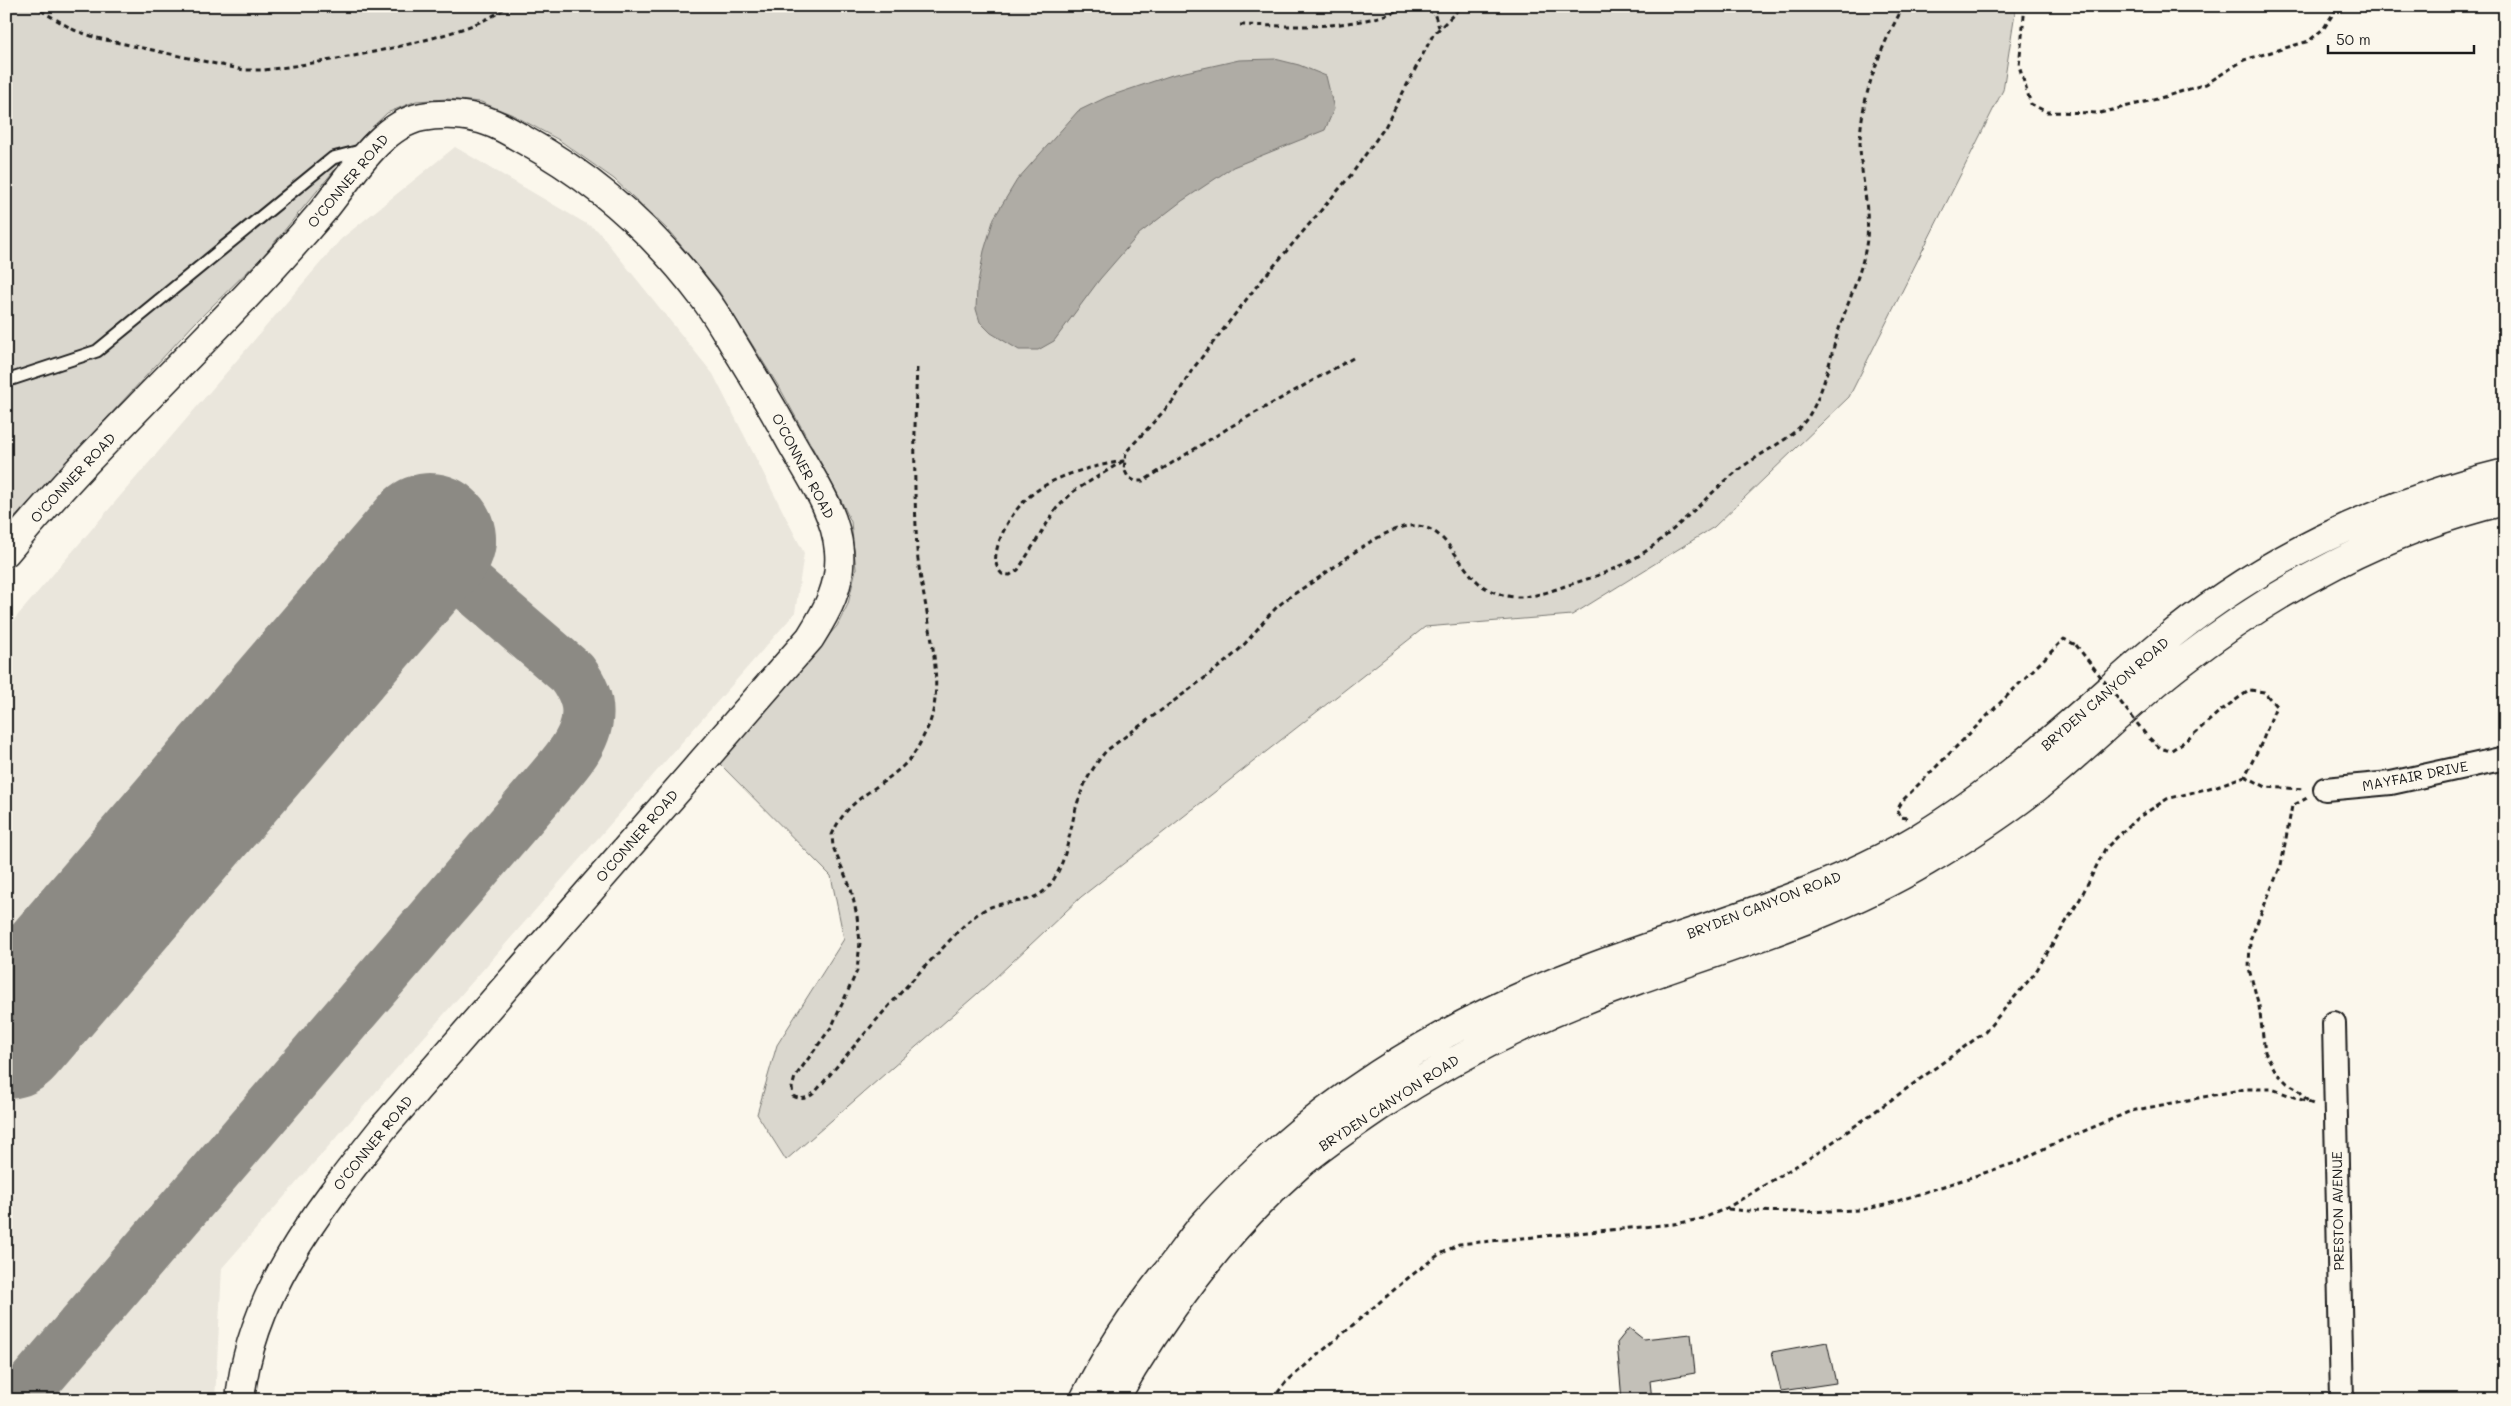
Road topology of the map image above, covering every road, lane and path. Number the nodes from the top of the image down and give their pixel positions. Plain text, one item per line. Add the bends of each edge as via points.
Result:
1 (33, 6) edge
2 (507, 6) edge
3 (1409, 6) edge
4 (1420, 6) edge
5 (1462, 6) edge
6 (1904, 6) edge
7 (2025, 6) edge
8 (2338, 6) edge
9 (1240, 25) dead end
10 (1439, 27) junction
11 (374, 147) junction
12 (1354, 358) dead end
13 (917, 368) dead end
14 (6, 381) edge
15 (1124, 461) junction
16 (2505, 473) edge
17 (2505, 501) edge
18 (6, 552) edge
19 (2076, 645) dead end
20 (2505, 758) edge
21 (2245, 776) junction
22 (2325, 789) junction
23 (2334, 1022) dead end
24 (2310, 1104) junction
25 (2336, 1107) junction
26 (1727, 1208) junction
27 (240, 1400) edge
28 (1084, 1400) edge
29 (1114, 1400) edge
30 (1272, 1400) edge
31 (2342, 1400) edge

1 - 2 path via 74,30 116,44 244,70 264,70 416,42 484,21 498,15
3 - 9 path via 1374,20 1352,24
4 - 10 path via 1434,13
5 - 10 path
6 - 13 path via 1884,50 1864,112 1860,142 1868,215 1867,241 1858,279 1822,386 1806,421 1736,472 1652,546 1630,561 1553,590 1510,597 1485,588 1452,548 1438,534 1424,527 1410,525 1376,539 1278,606 1231,656 1106,751 1080,793 1057,875 1049,887 1024,902 984,910 899,993 816,1091 809,1098 800,1099 793,1096 795,1077 832,1026 857,971 858,916 851,889 833,847 832,835 849,806 906,764 929,725 934,707 936,678 917,550 914,433
7 - 8 path via 2019,66 2031,104 2046,112 2067,114 2100,113 2206,84 2244,60 2309,41 2324,28
10 - 15 path via 1385,127 1351,175 1256,287 1192,370 1174,400 1126,452
11 - 14 lane via 333,158 97,351
11 - 18 main road, O'CONNER ROAD via 275,267 200,342 33,519
11 - 27 main road, O'CONNER ROAD via 396,127 420,118 447,115 477,118 550,154 604,192 658,242 710,307 768,400 826,505 835,527 840,568 833,598 810,638 390,1121 317,1212 266,1300 251,1338 242,1373
12 - 15 path via 1230,427 1143,481 1128,477
15 - 15 path via 1080,487 1056,509 1018,570 1010,575 998,570 996,551 1002,534 1014,512 1031,494 1048,482 1078,471
16 - 28 main road, BRYDEN CANYON ROAD via 2418,498 2360,520 2267,569 2219,599 2160,645 2038,753 1968,807 1877,860 1768,906 1589,968 1530,993 1450,1030 1357,1088 1275,1154 1200,1229 1120,1334
17 - 29 main road, BRYDEN CANYON ROAD via 2425,525 2325,568 2272,599 2178,665 2052,775 2010,807 1881,887 1721,952 1531,1021 1454,1059 1410,1086 1295,1168 1257,1206 1223,1244 1158,1329
19 - 21 path, bridge via 2147,736 2160,748 2170,751 2250,690 2264,692 2276,706
20 - 22 street, MAYFAIR DRIVE via 2391,782
21 - 22 path via 2266,786
21 - 26 path via 2167,799 2136,819 2105,849 2080,899 2035,973 1984,1032 1818,1152
22 - 24 path via 2292,806 2281,865 2250,940 2249,969 2259,1006 2265,1052 2276,1072 2287,1084 2298,1089
23 - 25 street, PRESTON AVENUE
24 - 25 path
24 - 26 path via 2272,1089 2245,1089 2131,1112 2018,1162 1885,1205 1861,1210 1799,1212 1748,1212
25 - 31 street, PRESTON AVENUE
26 - 30 path via 1701,1219 1674,1224 1459,1244 1408,1278 1286,1382

